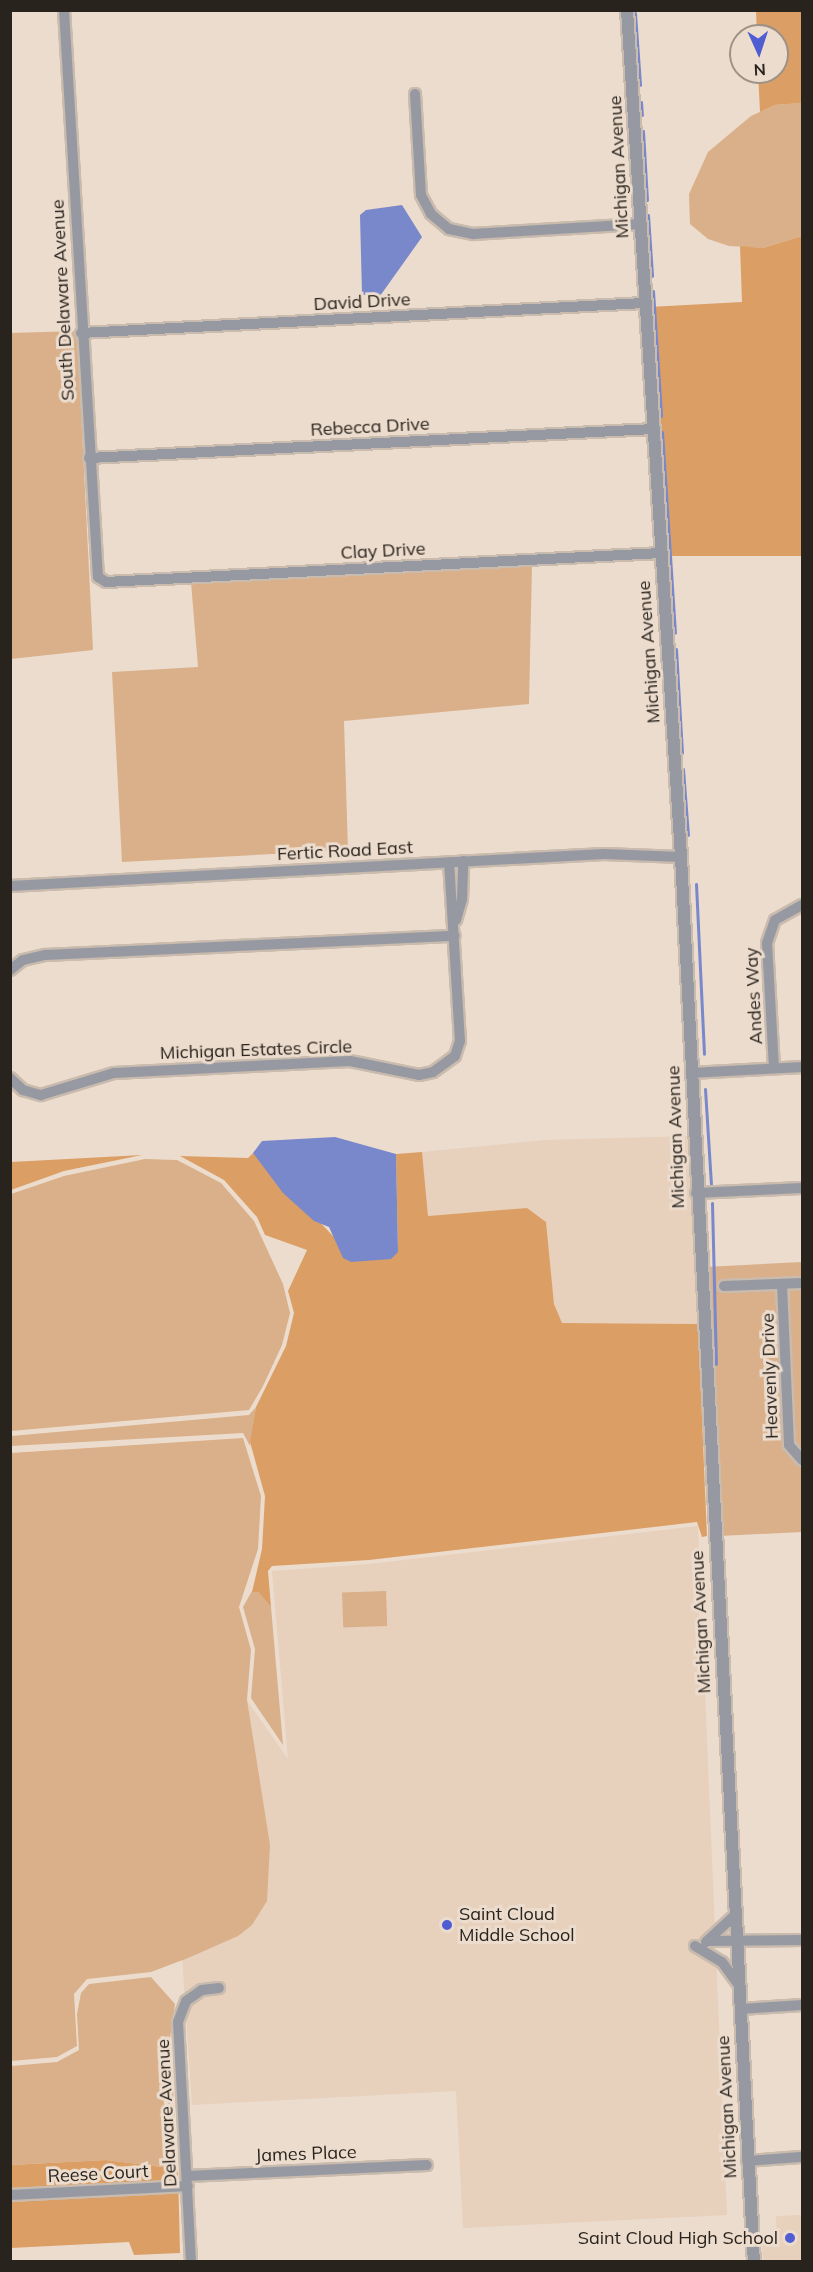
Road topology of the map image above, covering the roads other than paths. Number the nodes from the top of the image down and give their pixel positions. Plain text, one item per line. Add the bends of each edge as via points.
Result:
1 (64, 10) edge
2 (627, 10) edge
3 (415, 94) dead end
4 (640, 224) junction
5 (644, 303) junction
6 (81, 333) junction
7 (653, 429) junction
8 (89, 458) junction
9 (661, 553) junction
10 (106, 582) joint
11 (681, 857) junction
12 (463, 861) junction
13 (449, 862) junction
14 (10, 886) edge
15 (802, 905) edge
16 (455, 923) junction
17 (455, 936) junction
18 (10, 970) edge
19 (802, 1067) edge
20 (774, 1068) junction
21 (691, 1073) junction
22 (10, 1078) edge
23 (802, 1188) edge
24 (696, 1194) junction
25 (802, 1283) edge
26 (782, 1284) junction
27 (724, 1286) dead end
28 (802, 1460) edge
29 (734, 1916) junction
30 (802, 1940) edge
31 (708, 1941) junction
32 (736, 1943) junction
33 (738, 1984) junction
34 (219, 1988) dead end
35 (802, 2006) edge
36 (740, 2009) junction
37 (802, 2157) edge
38 (747, 2161) junction
39 (427, 2165) dead end
40 (188, 2181) junction
41 (10, 2195) edge
42 (191, 2262) edge
43 (754, 2262) edge

1 - 6 street, South Delaware Avenue
2 - 4 street, Michigan Avenue
3 - 4 street via 421,195 431,214 449,229 473,234
4 - 5 street, Michigan Avenue
5 - 6 street, David Drive
5 - 7 street, Michigan Avenue
6 - 8 street, South Delaware Avenue
7 - 8 street, Rebecca Drive
7 - 9 street, Michigan Avenue
8 - 10 street, South Delaware Avenue via 94,563 98,577
9 - 10 street, Clay Drive
9 - 11 street, Michigan Avenue
11 - 12 street, Fertic Road East via 604,854
11 - 21 street, Michigan Avenue
12 - 13 street, Fertic Road East
12 - 16 street, Michigan Estates Circle via 462,899
13 - 14 street, Fertic Road East
13 - 16 street, Michigan Estates Circle
15 - 20 street, Andes Way via 776,920 767,943
16 - 17 street, Michigan Estates Circle
17 - 18 street via 45,955 23,960
17 - 22 street, Michigan Estates Circle via 460,1041 455,1056 433,1072 405,1073 350,1061 114,1073 41,1095 23,1090
19 - 20 street
20 - 21 street
21 - 24 street, Michigan Avenue
23 - 24 street
24 - 29 street, Michigan Avenue
25 - 26 street
26 - 27 street
26 - 28 street, Heavenly Drive via 789,1445
29 - 31 street
29 - 32 street, Michigan Avenue
30 - 32 street
31 - 32 street
31 - 33 street via 695,1946 721,1961
32 - 33 street, Michigan Avenue
33 - 36 street, Michigan Avenue
34 - 40 street, Delaware Avenue via 202,1990 186,2001 178,2022
35 - 36 street
36 - 38 street, Michigan Avenue
37 - 38 street
38 - 43 street, Michigan Avenue
39 - 40 street, James Place
40 - 41 street, Reese Court
40 - 42 street, Delaware Avenue

